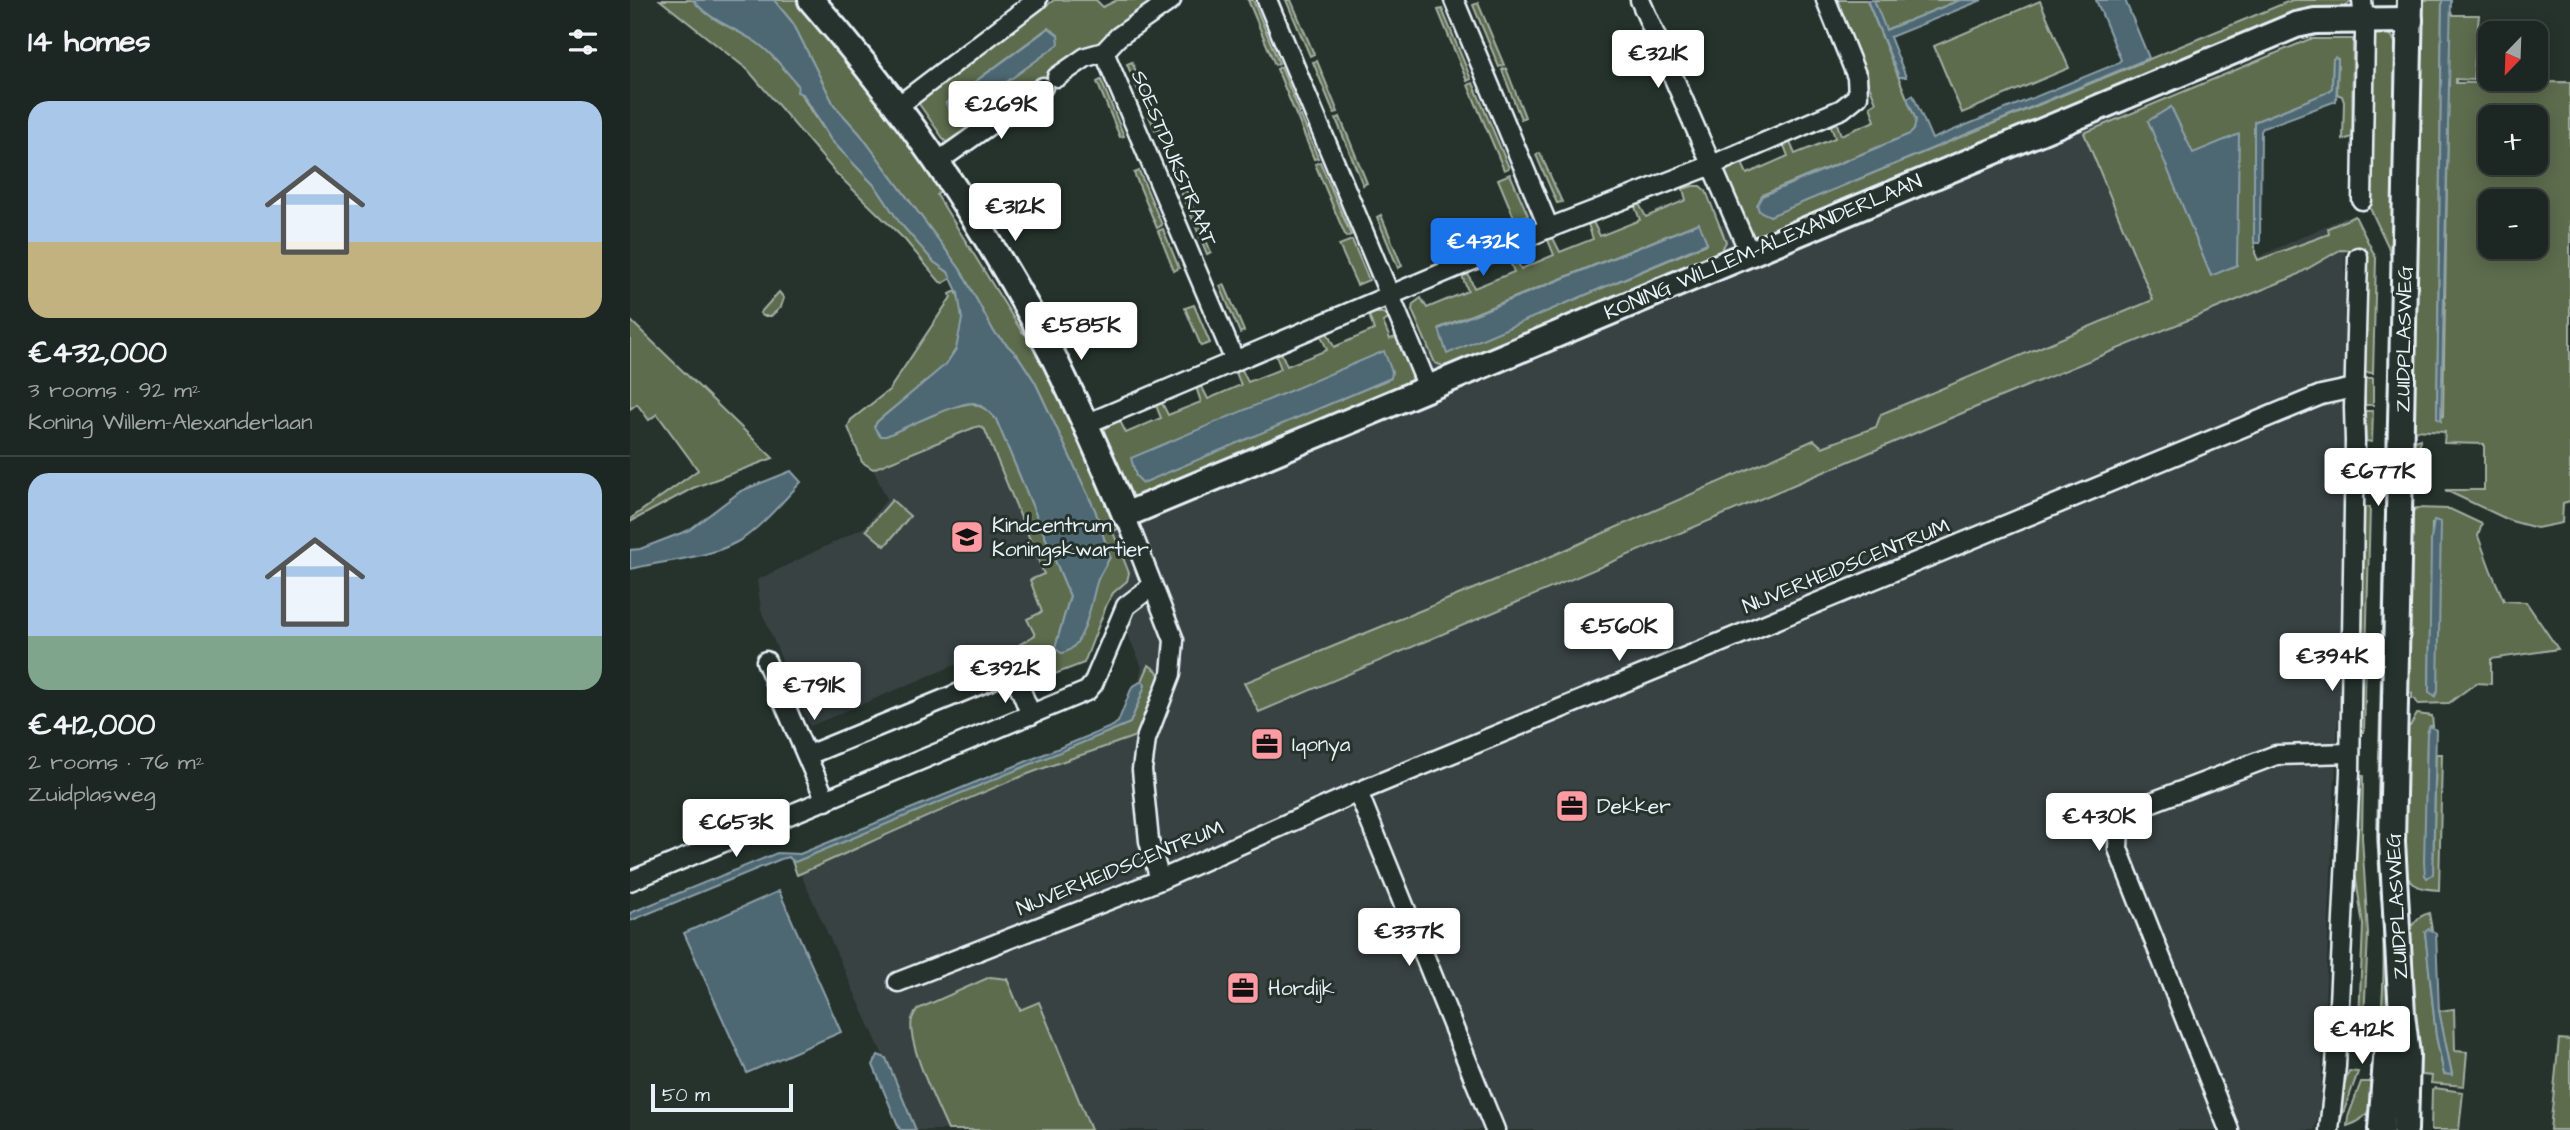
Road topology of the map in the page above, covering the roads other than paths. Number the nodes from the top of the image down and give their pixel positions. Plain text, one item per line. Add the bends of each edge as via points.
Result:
1 (811, 0) edge
2 (1037, 0) edge
3 (1171, 0) edge
4 (1267, 0) edge
5 (1454, 0) edge
6 (1640, 0) edge
7 (1826, 0) edge
8 (2363, 10) edge
9 (2410, 10) edge
10 (1104, 52) junction
11 (898, 106) junction
12 (936, 163) junction
13 (1712, 165) junction
14 (2362, 200) dead end
15 (1549, 228) junction
16 (1749, 252) junction
17 (2358, 257) dead end
18 (1392, 296) junction
19 (1235, 361) junction
20 (1428, 387) junction
21 (2354, 388) junction
22 (1086, 424) junction
23 (1125, 515) junction
24 (1152, 586) junction
25 (766, 661) dead end
26 (1031, 715) junction
27 (2350, 753) junction
28 (808, 755) junction
29 (1358, 792) junction
30 (826, 801) junction
31 (1160, 880) junction
32 (630, 881) edge
33 (898, 982) dead end
34 (2402, 1014) junction
35 (1495, 1130) edge
36 (2229, 1130) edge
37 (2329, 1130) edge
38 (2381, 1130) edge
39 (2405, 1130) edge

1 - 11 street
2 - 11 street
3 - 10 street
4 - 18 street
5 - 15 street
6 - 13 street
7 - 13 street via 1857,77 1858,96 1842,109
8 - 9 street, KONING WILLEM-ALEXANDERLAAN
8 - 14 street
8 - 16 street, KONING WILLEM-ALEXANDERLAAN via 2296,25
9 - 34 street, ZUIDPLASWEG via 2392,842
10 - 12 street via 1086,57
10 - 19 street, SOESTDIJKSTRAAT
11 - 12 street
12 - 22 street via 997,257
13 - 15 street
13 - 16 street
15 - 18 street
16 - 20 street, KONING WILLEM-ALEXANDERLAAN
17 - 21 street
18 - 19 street
18 - 20 street
19 - 22 street
20 - 23 street, KONING WILLEM-ALEXANDERLAAN
21 - 27 street
21 - 29 street, NIJVERHEIDSCENTRUM via 2321,395
22 - 23 street
23 - 24 street
24 - 26 street via 1126,606 1087,691
24 - 31 street via 1174,639 1171,674 1146,739 1142,770 1149,841
25 - 28 street
26 - 28 street via 1013,671
26 - 30 street
27 - 36 street via 2276,755 2131,810 2119,827 2118,849
27 - 37 street
28 - 30 street
29 - 31 street, NIJVERHEIDSCENTRUM
29 - 35 street
30 - 32 street
31 - 33 street, NIJVERHEIDSCENTRUM
34 - 38 street, ZUIDPLASWEG via 2386,1059
34 - 39 street, ZUIDPLASWEG via 2407,1055

